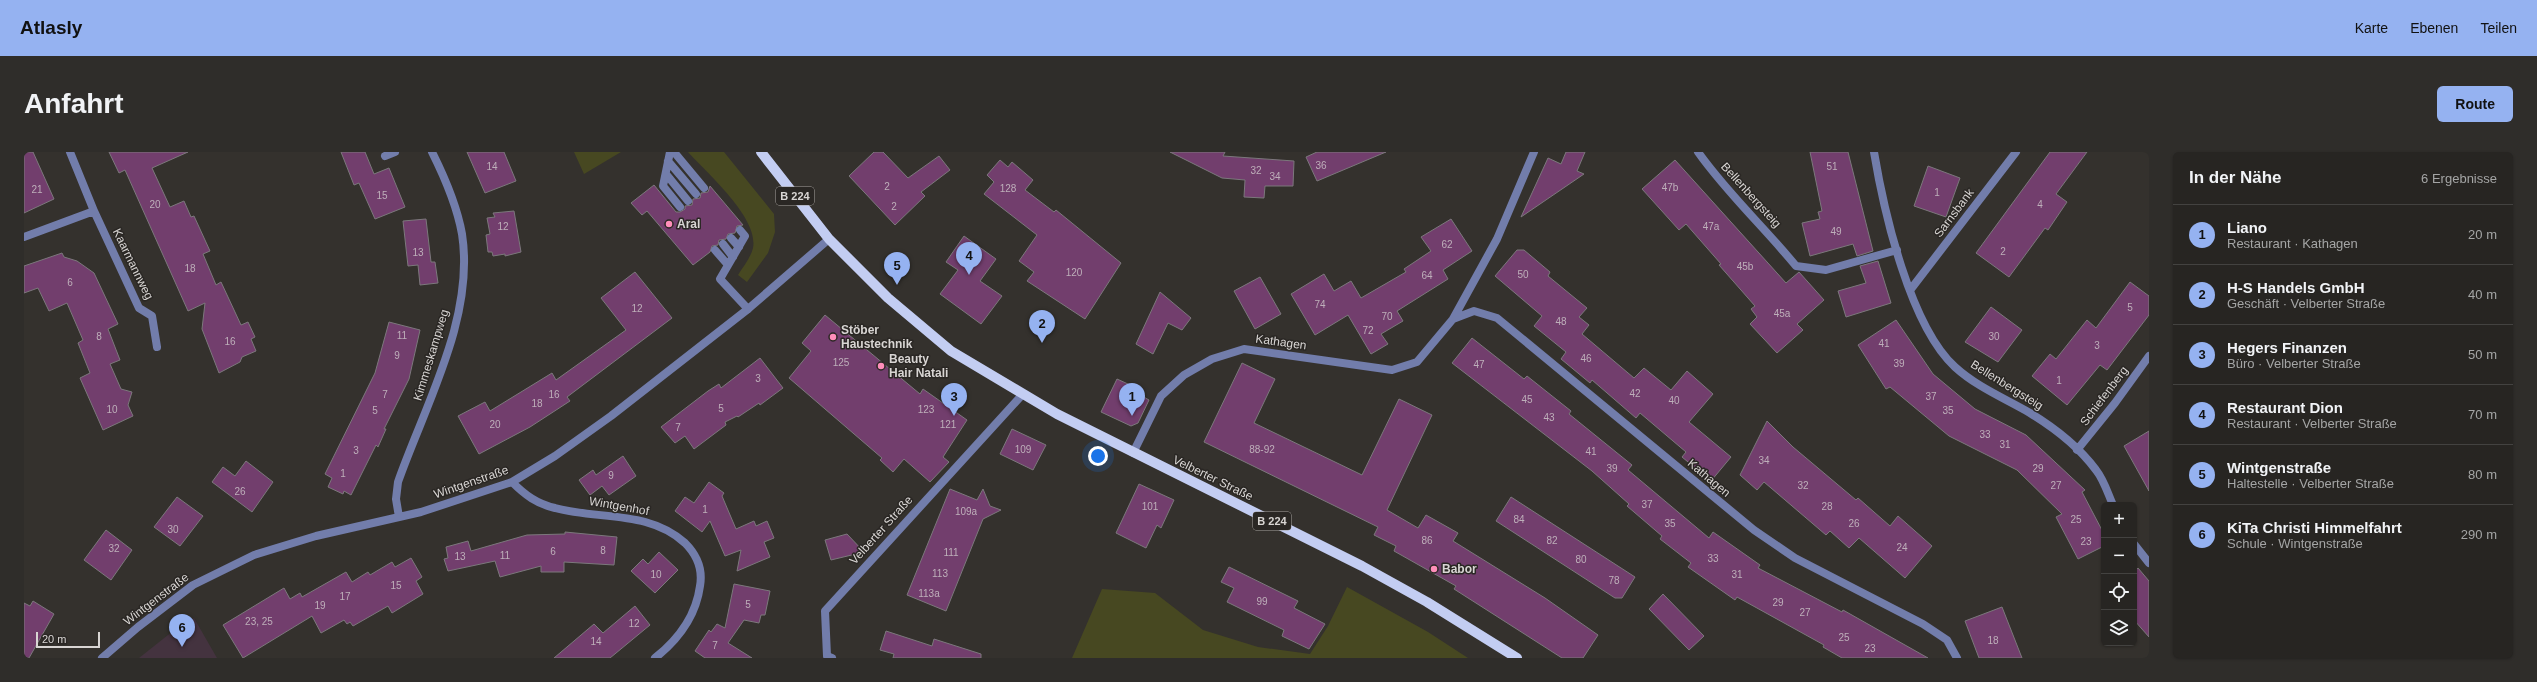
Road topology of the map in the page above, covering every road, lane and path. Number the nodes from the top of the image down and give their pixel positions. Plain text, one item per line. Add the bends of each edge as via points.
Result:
1 (70, 152) edge
2 (395, 152) edge
3 (432, 152) edge
4 (670, 152) edge
5 (674, 152) edge
6 (1534, 152) edge
7 (1698, 152) edge
8 (1874, 152) edge
9 (2016, 152) edge
10 (764, 153) edge
11 (385, 156) dead end
12 (668, 161) junction
13 (666, 174) junction
14 (704, 188) dead end
15 (696, 194) dead end
16 (688, 201) dead end
17 (680, 207) dead end
18 (94, 211) junction
19 (740, 230) dead end
20 (24, 237) edge
21 (731, 238) dead end
22 (829, 239) junction
23 (723, 244) dead end
24 (739, 247) junction
25 (716, 250) dead end
26 (1897, 250) junction
27 (733, 256) junction
28 (728, 266) junction
29 (1911, 289) junction
30 (748, 309) junction
31 (1453, 319) junction
32 (157, 347) dead end
33 (2149, 356) edge
34 (1022, 395) junction
35 (2077, 450) junction
36 (1133, 453) junction
37 (512, 482) junction
38 (2113, 502) edge
39 (399, 517) junction
40 (2137, 548) edge
41 (2149, 563) edge
42 (102, 658) edge
43 (655, 658) edge
44 (832, 658) edge
45 (1517, 658) edge
46 (1957, 658) edge

1 - 18 street, Kaarmannweg
2 - 11 street
3 - 39 street, Kimmeskampweg via 451,193 462,235 462,275 457,320 398,482 396,499
4 - 12 street
5 - 14 street
6 - 31 street, Kathagen via 1497,239
7 - 26 street, Bellenbergsteig via 1715,175 1764,226 1796,266 1826,270
8 - 26 street, Bellenbergsteig
9 - 29 street, Sarnsbank
10 - 22 main road, B 224
12 - 13 street
12 - 15 street
13 - 16 street
13 - 17 street via 663,186
18 - 20 street
18 - 32 street, Kaarmannweg via 139,308 152,316
19 - 24 street via 745,236
21 - 24 street
22 - 30 street, Wintgenstraße
22 - 34 main road, Velberter Straße / B 224 via 888,298 951,350
23 - 27 street
24 - 27 street
25 - 28 street
26 - 29 street, Bellenbergsteig
27 - 28 street
28 - 30 street via 720,279
29 - 35 street, Bellenbergsteig via 1918,314 1936,344 1955,367 1994,395 2049,426
30 - 37 street, Wintgenstraße via 611,416 555,456
31 - 36 street, Kathagen via 1417,362 1392,370 1244,349 1212,359 1184,375 1161,396
31 - 46 street, Kathagen via 1474,311 1498,318 1754,530 1795,558 1923,624 1948,640
33 - 35 street, Schiefenberg
34 - 36 main road, Velberter Straße / B 224
34 - 44 street, Velberter Straße via 825,611 827,656
35 - 38 street, Bellenbergsteig via 2097,470
36 - 45 main road, Velberter Straße / B 224 via 1362,566 1427,602
37 - 39 street, Wintgenstraße
37 - 43 street, Wintgenhof via 526,497 555,508 643,520 665,528 672,531 693,551 702,573 698,601 689,623
39 - 42 street, Wintgenstraße via 316,536 248,558 193,584
40 - 41 street

